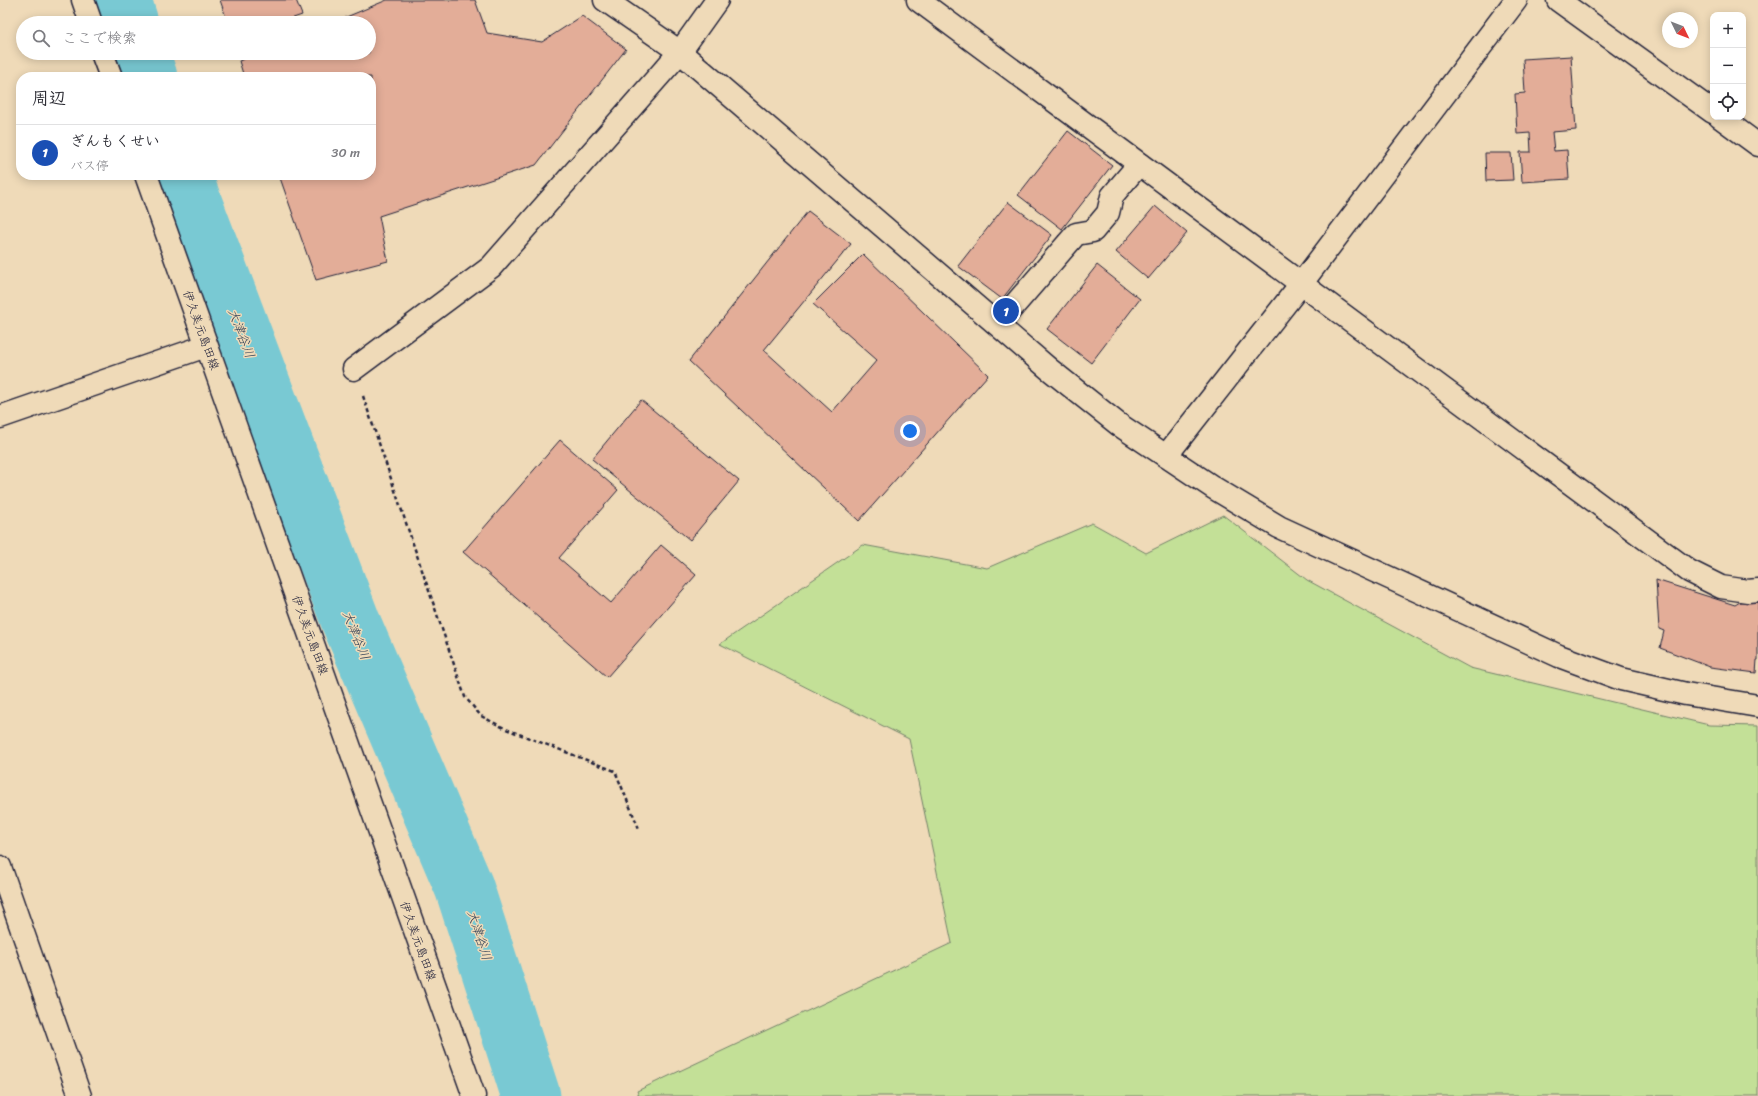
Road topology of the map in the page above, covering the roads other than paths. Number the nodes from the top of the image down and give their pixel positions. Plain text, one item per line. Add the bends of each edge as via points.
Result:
1 (83, 0) edge
2 (605, 0) edge
3 (718, 0) edge
4 (918, 0) edge
5 (1516, 0) edge
6 (1558, 0) edge
7 (89, 16) edge
8 (680, 52) junction
9 (105, 60) edge
10 (109, 72) edge
11 (1710, 110) edge
12 (1724, 120) edge
13 (1758, 145) edge
14 (1139, 164) junction
15 (148, 180) edge
16 (1300, 284) junction
17 (998, 324) junction
18 (206, 346) junction
19 (354, 369) road end
20 (0, 417) edge
21 (1166, 456) junction
22 (1758, 590) edge
23 (1758, 706) edge
24 (0, 866) edge
25 (80, 1096) edge
26 (474, 1096) edge

1 - 7 street
2 - 8 street
3 - 8 street
4 - 14 street
5 - 16 street
6 - 11 street
8 - 17 street
8 - 19 street via 491,266
9 - 10 street
12 - 13 street
14 - 16 street
14 - 17 street via 1112,196 1108,213 1093,231 1076,234
15 - 18 street, 伊久美元島田線
16 - 21 street
16 - 22 street via 1689,571 1721,587
17 - 21 street via 1118,424
18 - 20 street
18 - 26 street, 伊久美元島田線
21 - 23 street via 1279,528 1559,656 1621,679 1686,694
24 - 25 street

